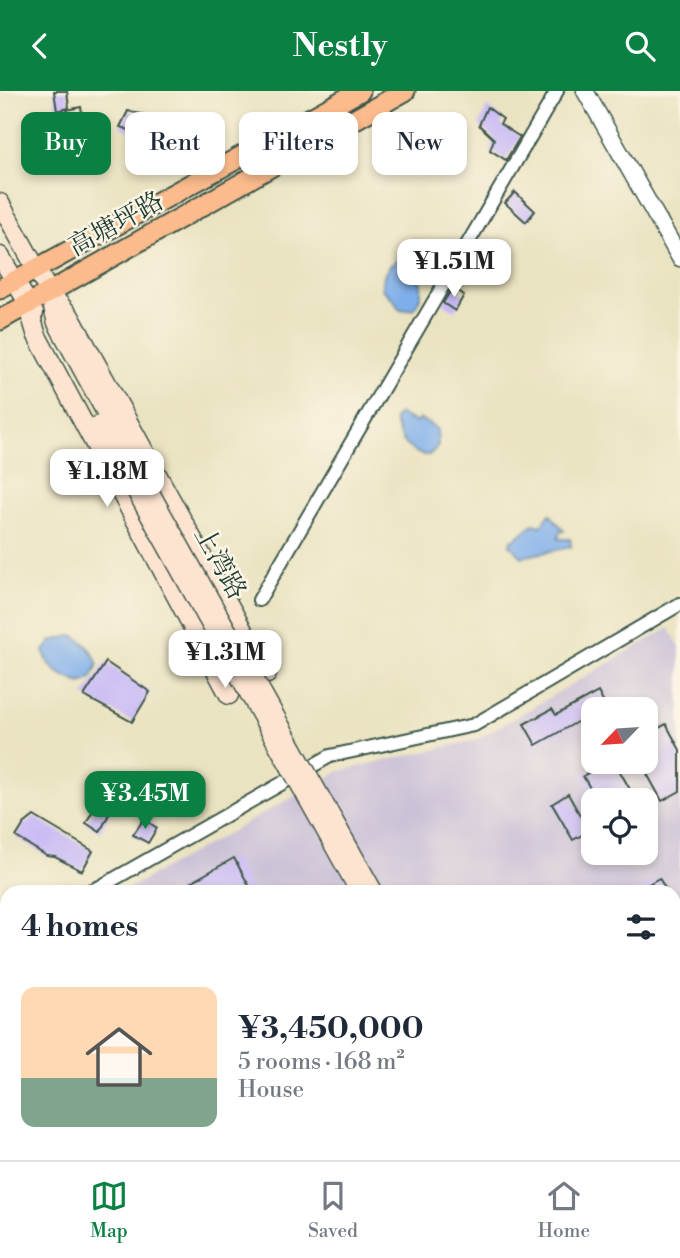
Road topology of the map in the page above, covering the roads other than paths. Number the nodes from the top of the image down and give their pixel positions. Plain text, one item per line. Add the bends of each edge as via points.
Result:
1 (360, 91) edge
2 (405, 91) edge
3 (556, 91) edge
4 (585, 91) edge
5 (595, 91) edge
6 (0, 203) edge
7 (680, 242) edge
8 (0, 256) edge
9 (680, 258) edge
10 (36, 268) junction
11 (7, 285) edge
12 (49, 292) junction
13 (27, 304) junction
14 (0, 320) edge
15 (129, 466) junction
16 (259, 600) dead end
17 (680, 604) edge
18 (267, 674) dead end
19 (229, 695) dead end
20 (104, 885) edge
21 (356, 885) edge
22 (369, 885) edge

1 - 10 main road, 高塘坪路
2 - 12 main road, 高塘坪路
3 - 16 street
4 - 9 street
5 - 7 street
6 - 10 main road, 上湾路
8 - 11 main road, 上湾路
10 - 11 main road, 高塘坪路
10 - 12 main road, 上湾路
11 - 13 main road, 上湾路
12 - 13 main road, 高塘坪路
12 - 15 main road, 上湾路 via 57,323
12 - 18 main road, 上湾路 via 70,316
13 - 14 main road, 高塘坪路
13 - 15 main road, 上湾路
13 - 19 main road, 上湾路 via 37,336
15 - 21 main road, 上湾路, bridge
15 - 22 main road, 上湾路, bridge
17 - 20 street via 474,725 330,756

